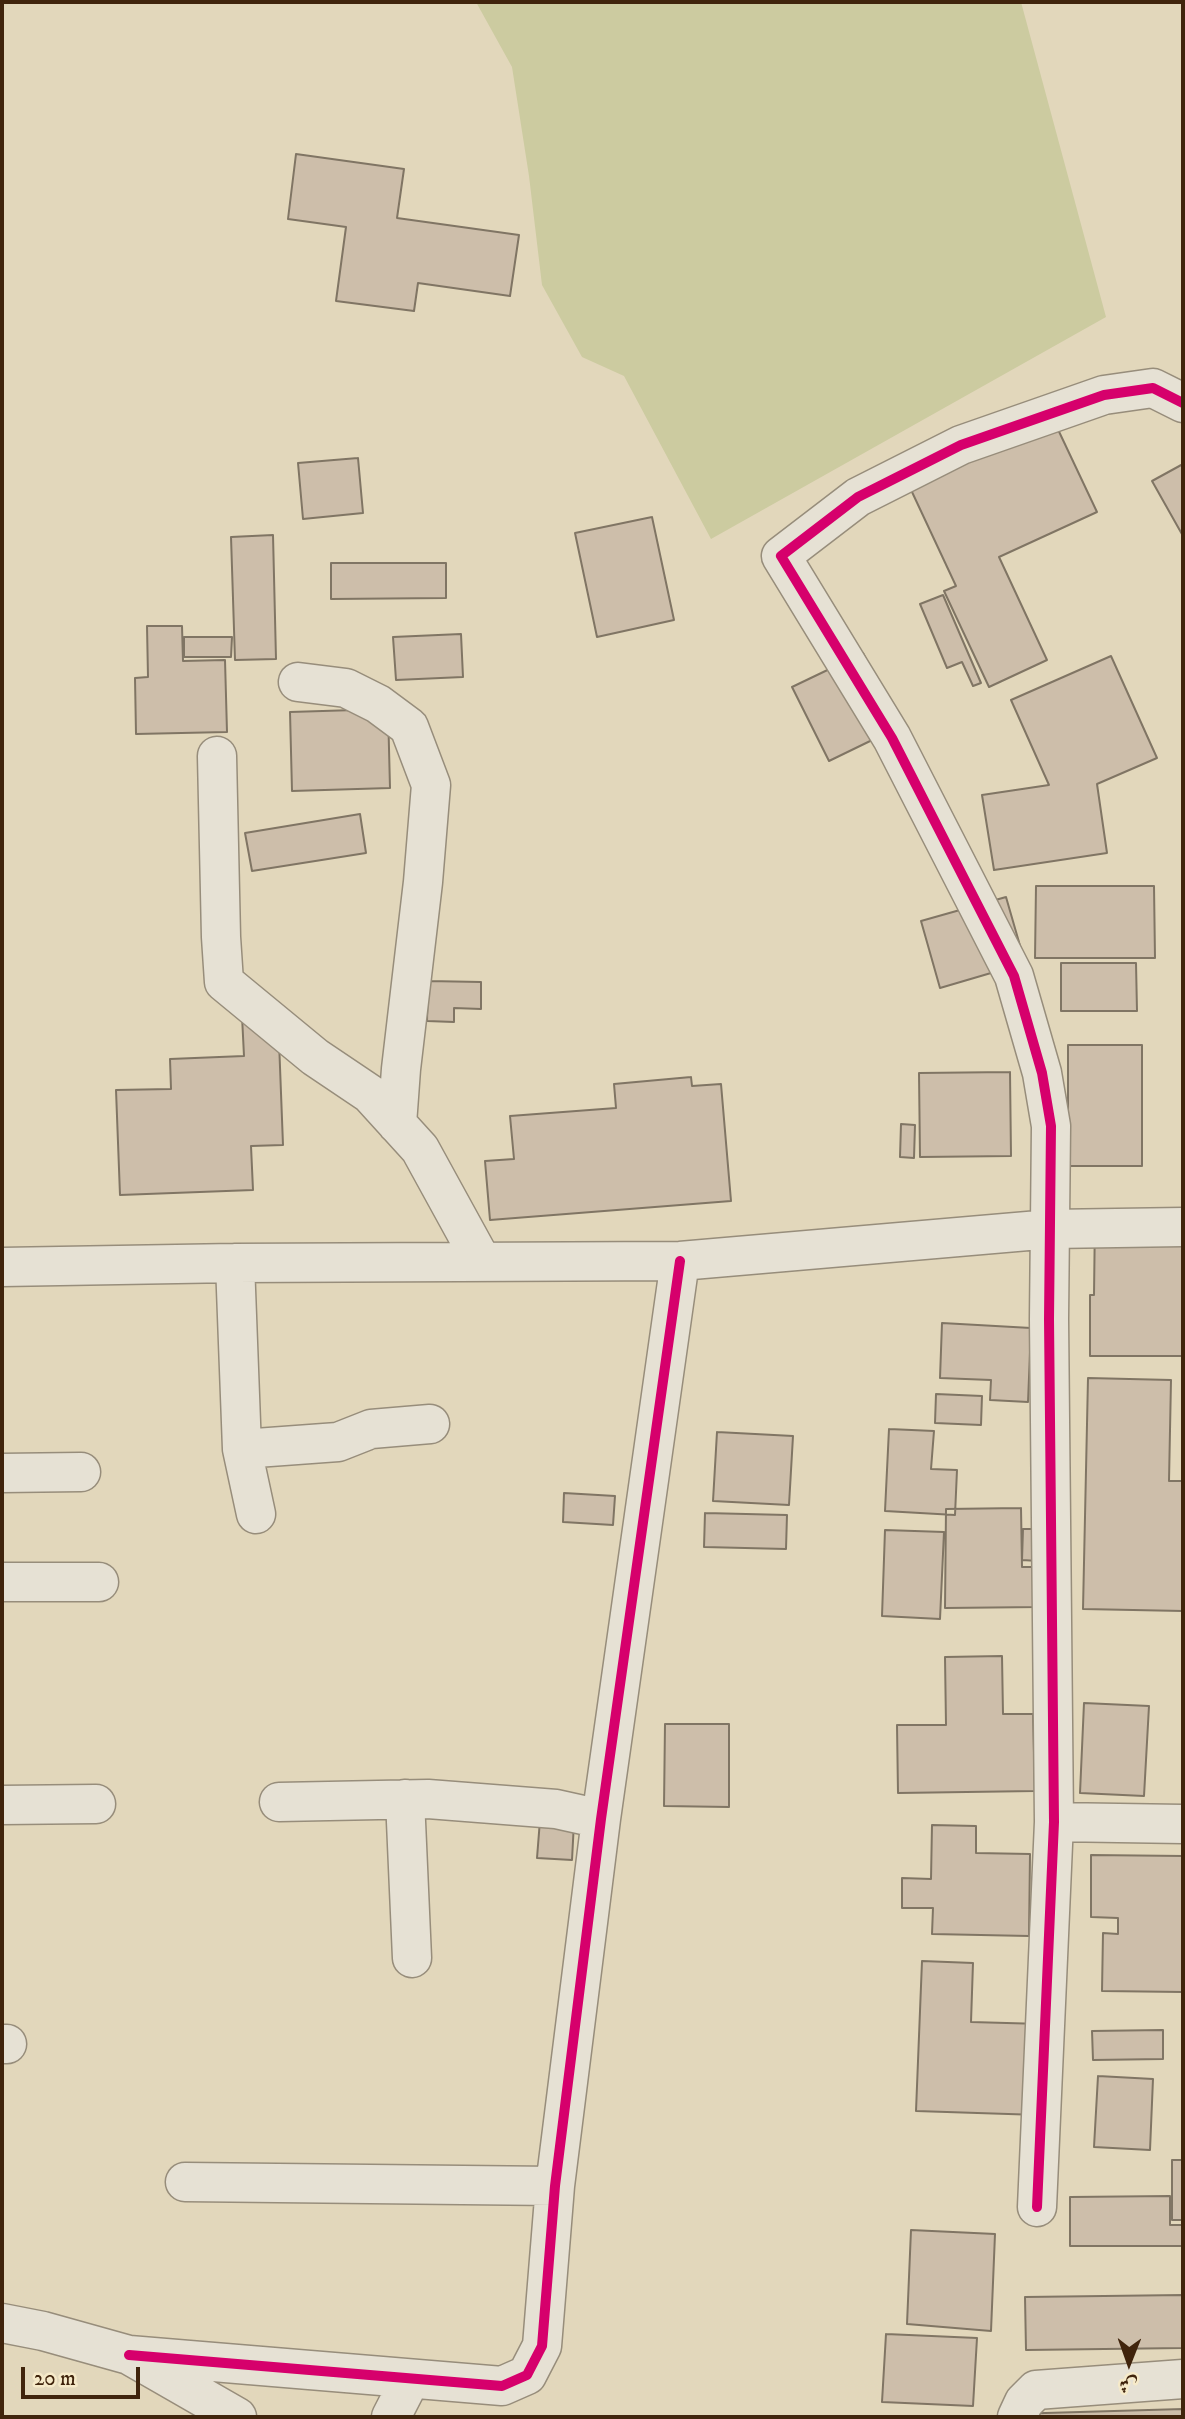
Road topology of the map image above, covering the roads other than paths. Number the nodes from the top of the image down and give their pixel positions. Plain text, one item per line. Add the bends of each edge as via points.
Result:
1 (1183, 403) edge
2 (298, 682) dead end
3 (217, 756) dead end
4 (397, 1124) junction
5 (1183, 1227) edge
6 (1051, 1229) junction
7 (680, 1261) junction
8 (482, 1262) junction
9 (235, 1263) junction
10 (2, 1268) edge
11 (430, 1424) dead end
12 (242, 1449) junction
13 (81, 1472) dead end
14 (2, 1473) edge
15 (256, 1514) dead end
16 (2, 1582) edge
17 (99, 1582) dead end
18 (405, 1799) junction
19 (279, 1802) dead end
20 (96, 1804) dead end
21 (2, 1805) edge
22 (601, 1819) junction
23 (1054, 1822) junction
24 (1183, 1824) edge
25 (412, 1958) dead end
26 (185, 2182) dead end
27 (555, 2186) junction
28 (1037, 2207) dead end
29 (2, 2323) edge
30 (129, 2355) junction
31 (1183, 2379) edge
32 (411, 2380) junction
33 (237, 2417) edge
34 (391, 2417) edge
35 (1017, 2417) edge

1 - 6 street via 1153,388 1104,394 961,445 858,497 781,556 892,738 1014,976 1042,1073 1051,1126
2 - 4 street via 346,688 409,727 431,785
3 - 4 street via 224,982 315,1057 370,1094
4 - 8 street via 420,1149
5 - 6 street
6 - 7 street
6 - 23 street
7 - 8 street
7 - 22 street
8 - 9 street
9 - 10 street
9 - 12 street
11 - 12 street via 371,1429 338,1442
12 - 15 street
13 - 14 street
16 - 17 street
18 - 19 street
18 - 22 street via 556,1809
18 - 25 street
20 - 21 street
22 - 27 street
23 - 24 street
23 - 28 street
26 - 27 street
27 - 32 street via 542,2346 527,2375 502,2386
29 - 30 street
30 - 32 street
30 - 33 street
31 - 35 street via 1036,2390
32 - 34 street

